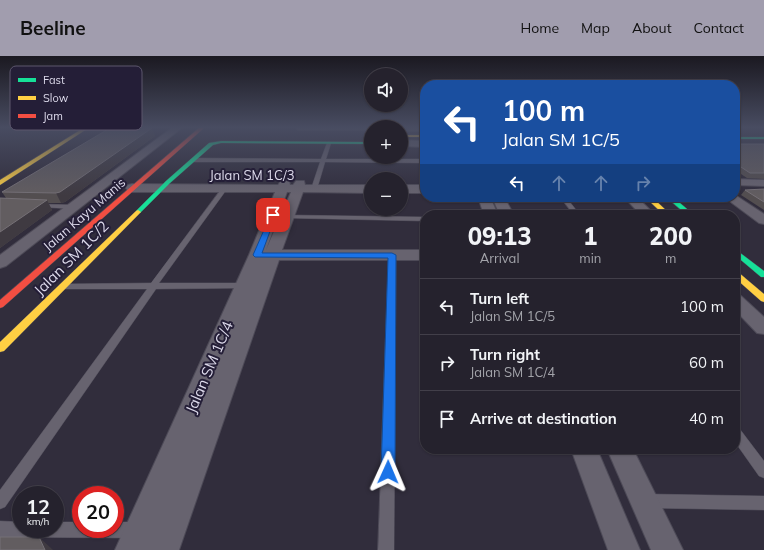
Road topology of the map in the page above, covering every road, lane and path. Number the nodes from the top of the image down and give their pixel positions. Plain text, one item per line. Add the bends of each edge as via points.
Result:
1 (52, 150) edge
2 (150, 150) edge
3 (176, 150) edge
4 (206, 150) edge
5 (327, 150) edge
6 (193, 160) junction
7 (323, 161) junction
8 (420, 162) edge
9 (740, 182) edge
10 (0, 183) edge
11 (764, 183) edge
12 (364, 184) edge
13 (408, 184) edge
14 (420, 184) edge
15 (136, 185) junction
16 (165, 185) junction
17 (299, 186) junction
18 (224, 189) junction
19 (364, 189) edge
20 (408, 189) edge
21 (420, 190) edge
22 (567, 202) edge
23 (635, 202) edge
24 (654, 202) edge
25 (675, 202) edge
26 (737, 202) edge
27 (30, 206) edge
28 (76, 207) junction
29 (573, 210) edge
30 (643, 210) edge
31 (662, 210) edge
32 (685, 210) edge
33 (287, 217) junction
34 (420, 219) edge
35 (764, 220) edge
36 (266, 255) junction
37 (392, 255) junction
38 (420, 255) edge
39 (740, 255) edge
40 (0, 263) edge
41 (764, 275) edge
42 (740, 278) edge
43 (63, 286) junction
44 (153, 286) junction
45 (244, 286) junction
46 (3, 299) edge
47 (764, 299) edge
48 (740, 305) edge
49 (764, 328) edge
50 (0, 348) edge
51 (740, 439) edge
52 (586, 454) edge
53 (622, 454) edge
54 (764, 472) edge
55 (644, 501) junction
56 (0, 502) edge
57 (764, 503) edge
58 (170, 528) junction
59 (0, 529) edge
60 (140, 530) junction
61 (131, 550) edge
62 (163, 550) edge
63 (386, 550) edge
64 (624, 550) edge
65 (667, 550) edge

1 - 10 street
2 - 28 street
3 - 15 street, Jalan Kayu Manis
4 - 6 street, Jalan SM 1C/2
5 - 7 lane
6 - 7 lane
6 - 16 street, Jalan SM 1C/2
7 - 8 lane
7 - 17 lane
9 - 11 street
12 - 17 street, Jalan SM 1C/3
13 - 14 street
15 - 16 street, Jalan SM 1C/3
15 - 46 street, Jalan Kayu Manis
16 - 17 street, Jalan SM 1C/3
16 - 18 street, Jalan SM 1C/3
16 - 43 street, Jalan SM 1C/2
17 - 18 street, Jalan SM 1C/3
17 - 19 street, Jalan SM 1C/3
17 - 33 street, Jalan SM 1C/4
17 - 36 street, Jalan SM 1C/4
18 - 44 lane
20 - 21 street
22 - 29 lane
23 - 30 street
24 - 31 street
25 - 32 street
26 - 35 street
27 - 28 lane
28 - 40 street
33 - 34 lane
33 - 36 street, Jalan SM 1C/4
36 - 37 street
36 - 45 street, Jalan SM 1C/4
36 - 58 street, Jalan SM 1C/4
37 - 38 street
37 - 63 lane
39 - 41 street
42 - 47 street
43 - 44 lane
43 - 50 street, Jalan SM 1C/2
44 - 45 lane
44 - 56 lane
45 - 60 street, Jalan SM 1C/4
48 - 49 street
51 - 54 lane
52 - 64 street
53 - 55 street
55 - 57 lane
55 - 65 street
58 - 60 lane
58 - 62 street, Jalan SM 1C/4
59 - 60 lane
60 - 61 street, Jalan SM 1C/4

